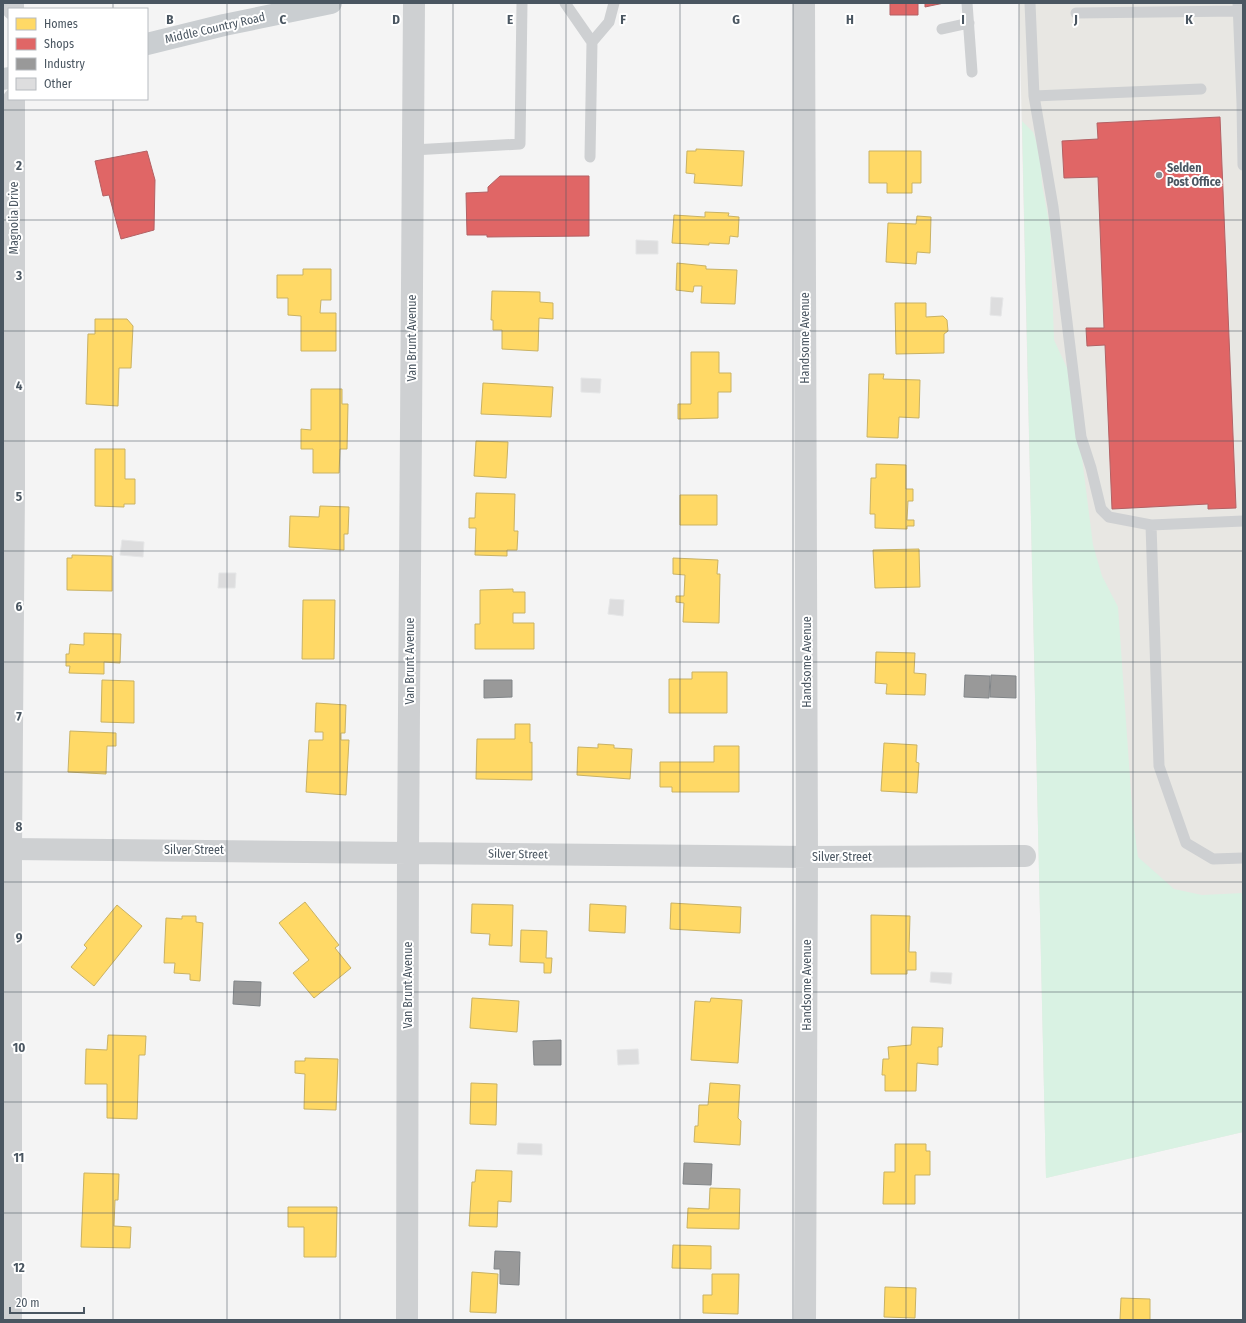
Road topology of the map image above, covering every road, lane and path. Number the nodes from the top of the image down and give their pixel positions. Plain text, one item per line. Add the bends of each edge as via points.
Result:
1 (331, 3) edge
2 (414, 3) edge
3 (522, 3) edge
4 (564, 3) edge
5 (614, 3) edge
6 (804, 3) edge
7 (967, 3) edge
8 (1030, 3) edge
9 (1181, 7) edge
10 (1238, 7) edge
11 (1076, 13) dead end
12 (969, 23) junction
13 (942, 29) dead end
14 (592, 42) junction
15 (148, 44) edge
16 (972, 72) dead end
17 (1201, 88) dead end
18 (1034, 96) junction
19 (14, 100) edge
20 (1243, 103) edge
21 (413, 150) junction
22 (590, 157) dead end
23 (1243, 165) edge
24 (1243, 521) edge
25 (1151, 525) junction
26 (11, 849) junction
27 (408, 852) junction
28 (1025, 856) dead end
29 (807, 857) junction
30 (1243, 858) edge
31 (12, 1320) edge
32 (407, 1320) edge
33 (805, 1320) edge

1 - 15 main road, Middle Country Road
2 - 21 street, Van Brunt Avenue
3 - 21 lane via 520,144
4 - 14 lane
5 - 14 lane via 609,22
6 - 29 street, Handsome Avenue
7 - 12 lane
8 - 18 lane
9 - 10 lane
9 - 11 lane
10 - 20 lane
12 - 13 lane
12 - 16 lane
14 - 22 lane
17 - 18 lane
18 - 25 lane via 1053,207 1081,437 1100,509 1109,517
19 - 26 street, Magnolia Drive
20 - 23 lane
21 - 27 street, Van Brunt Avenue
24 - 25 lane
25 - 30 lane via 1159,766 1186,843 1213,859
26 - 27 street, Silver Street
26 - 31 street, Magnolia Drive
27 - 29 street, Silver Street
27 - 32 street, Van Brunt Avenue
28 - 29 street, Silver Street
29 - 33 street, Handsome Avenue

